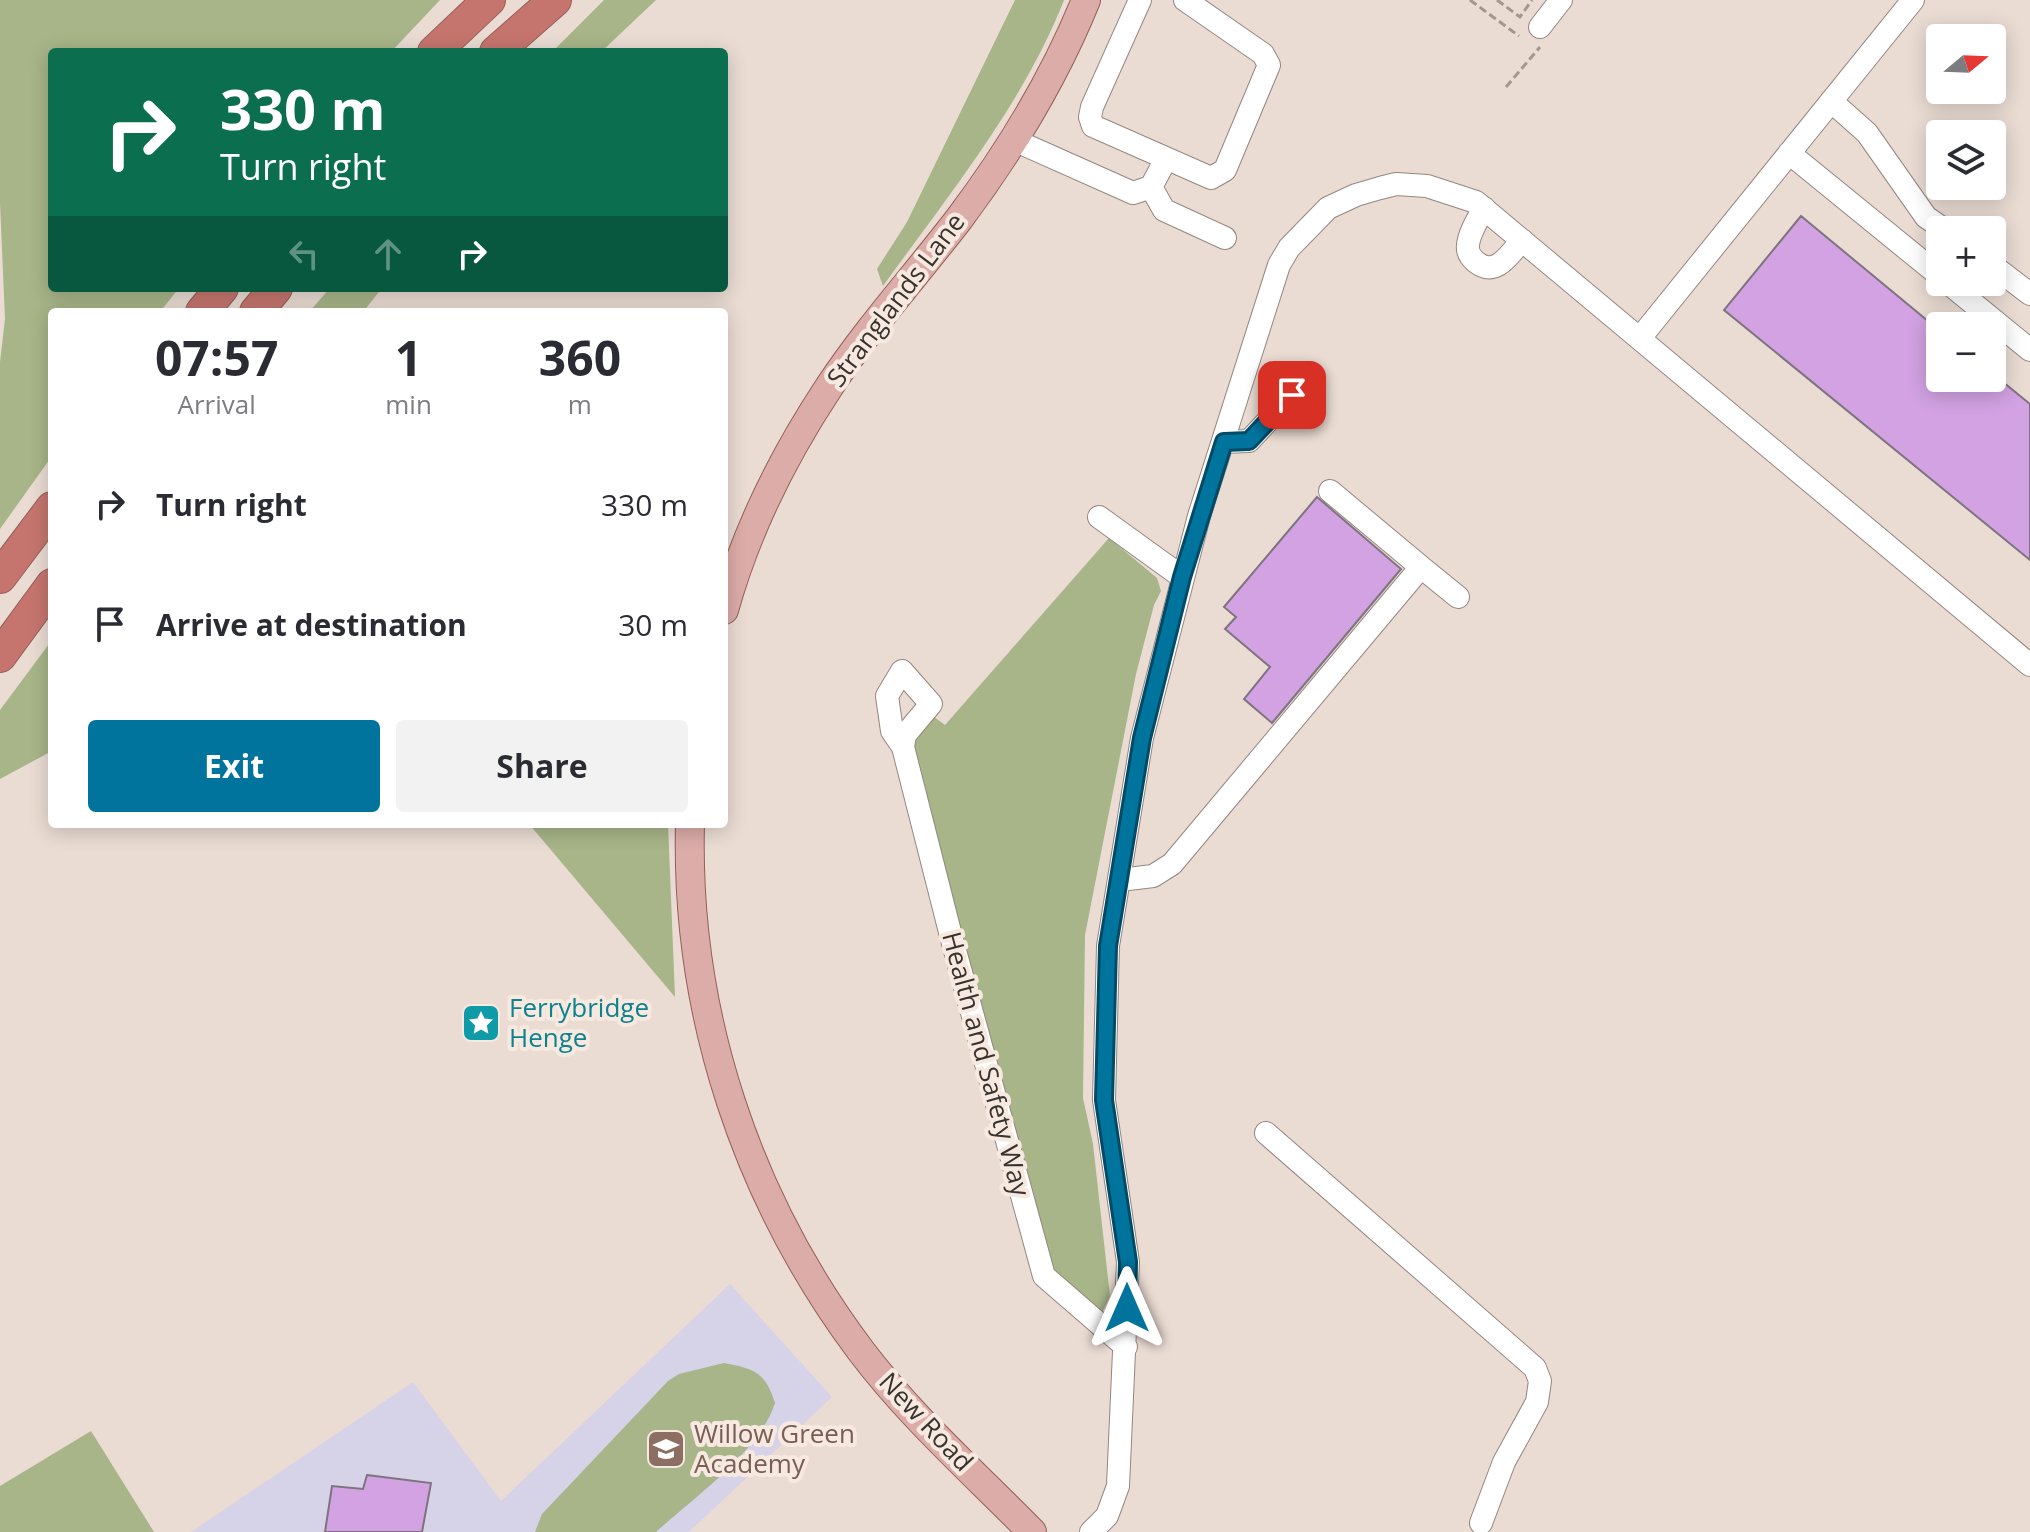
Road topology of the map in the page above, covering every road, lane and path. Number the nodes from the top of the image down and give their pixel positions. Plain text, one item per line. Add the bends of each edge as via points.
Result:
1 (489, 0) edge
2 (555, 0) edge
3 (1086, 0) edge
4 (1140, 0) edge
5 (1185, 0) edge
6 (1470, 0) edge
7 (1497, 0) edge
8 (1532, 0) edge
9 (1561, 0) edge
10 (1913, 0) edge
11 (1519, 36) dead end
12 (1541, 36) joint
13 (438, 48) edge
14 (501, 48) edge
15 (1506, 87) dead end
16 (1831, 101) junction
17 (1014, 140) junction
18 (1789, 153) junction
19 (1166, 159) junction
20 (1151, 187) junction
21 (1484, 208) junction
22 (1926, 217) edge
23 (1225, 238) dead end
24 (1522, 240) junction
25 (1926, 265) edge
26 (2006, 276) edge
27 (219, 292) edge
28 (273, 292) edge
29 (2030, 294) edge
30 (1964, 296) edge
31 (205, 308) edge
32 (259, 308) edge
33 (1640, 338) junction
34 (2030, 350) edge
35 (1292, 395) dead end
36 (1224, 442) junction
37 (1330, 491) dead end
38 (48, 513) edge
39 (1099, 517) dead end
40 (1421, 567) junction
41 (0, 577) edge
42 (1182, 577) junction
43 (48, 590) edge
44 (1458, 597) dead end
45 (728, 599) edge
46 (0, 656) edge
47 (2030, 665) edge
48 (903, 747) junction
49 (690, 828) edge
50 (1120, 880) junction
51 (1266, 1133) dead end
52 (1126, 1347) junction
53 (1481, 1529) edge
54 (1032, 1532) edge
55 (1091, 1532) edge

1 - 13 highway
2 - 14 highway
3 - 17 main road, Stranglands Lane via 1054,72
4 - 19 street via 1090,117 1099,130
5 - 19 street via 1263,54 1269,65 1219,176 1211,178
6 - 11 path
7 - 8 path via 1520,17
9 - 12 street
10 - 16 street
12 - 15 path
16 - 18 street
16 - 22 street via 1867,133
17 - 20 street via 1133,193
17 - 45 main road, Stranglands Lane via 804,426 760,513
18 - 25 street
18 - 33 street
19 - 20 street
20 - 23 street via 1164,210
21 - 24 street
21 - 24 street via 1467,247 1480,266 1501,264
21 - 36 street via 1427,186 1396,184 1328,208 1279,265
24 - 33 street
26 - 29 street
27 - 31 highway
28 - 32 highway
30 - 34 street
33 - 47 street
35 - 36 street via 1249,441
36 - 42 street
37 - 40 street
38 - 41 highway
39 - 42 street
40 - 44 street
40 - 50 street via 1172,864 1153,876
42 - 50 street via 1142,738
43 - 46 highway
48 - 48 street, Health and Safety Way via 905,735 931,704 902,671 886,703 892,731
48 - 52 street, Health and Safety Way via 1044,1276
49 - 54 main road, New Road via 695,942 712,1039 774,1211 829,1306 899,1397
50 - 52 street via 1108,946 1104,1100 1128,1262
51 - 53 street via 1535,1368 1540,1381 1537,1402 1504,1462
52 - 55 street via 1118,1486 1107,1516

